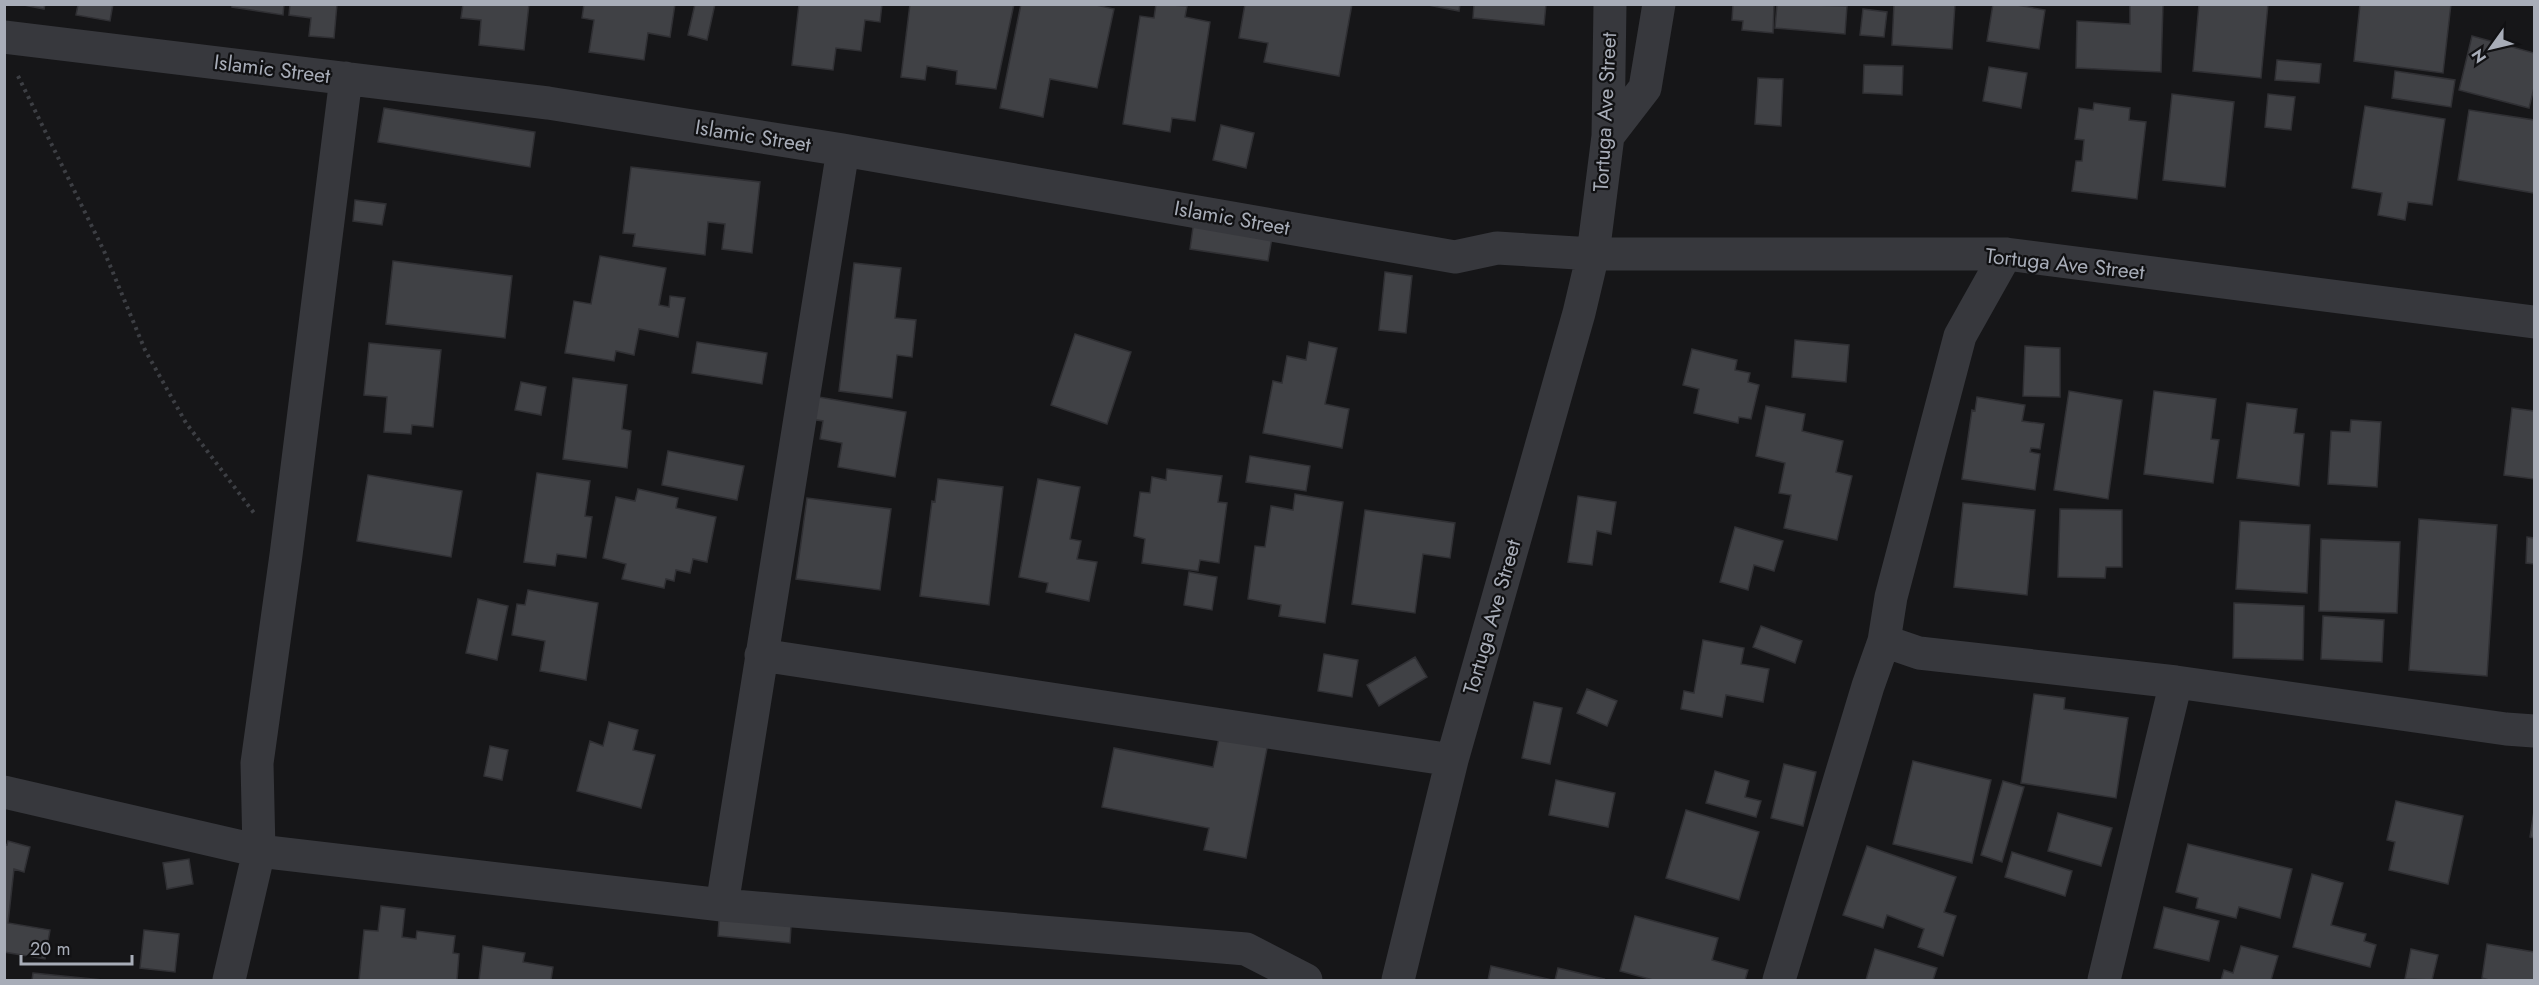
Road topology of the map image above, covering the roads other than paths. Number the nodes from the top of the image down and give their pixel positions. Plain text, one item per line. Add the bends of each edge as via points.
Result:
1 (1611, 4) edge
2 (1659, 4) edge
3 (4, 37) edge
4 (346, 78) junction
5 (1608, 136) junction
6 (843, 150) junction
7 (2006, 254) junction
8 (1593, 255) junction
9 (2535, 322) edge
10 (1884, 641) junction
11 (761, 655) junction
12 (2176, 682) junction
13 (2535, 732) edge
14 (1452, 760) junction
15 (4, 792) edge
16 (259, 851) junction
17 (722, 905) junction
18 (229, 981) edge
19 (1306, 981) edge
20 (1398, 981) edge
21 (1779, 981) edge
22 (2104, 981) edge

1 - 5 street, Tortuga Ave Street
2 - 5 street via 1645,88
3 - 4 street, Islamic Street
4 - 6 street, Islamic Street via 548,103
4 - 16 street via 257,764
5 - 8 street, Tortuga Ave Street
6 - 8 street, Islamic Street via 1455,257 1497,248
6 - 11 street
7 - 8 street, Tortuga Ave Street
7 - 9 street, Tortuga Ave Street
7 - 10 street via 1960,336
8 - 14 street, Tortuga Ave Street
10 - 12 street via 1919,653
10 - 21 street
11 - 14 street
11 - 17 street
12 - 13 street
12 - 22 street
14 - 20 street, Tortuga Ave Street
15 - 16 street
16 - 17 street
16 - 18 street
17 - 19 street via 1246,949

